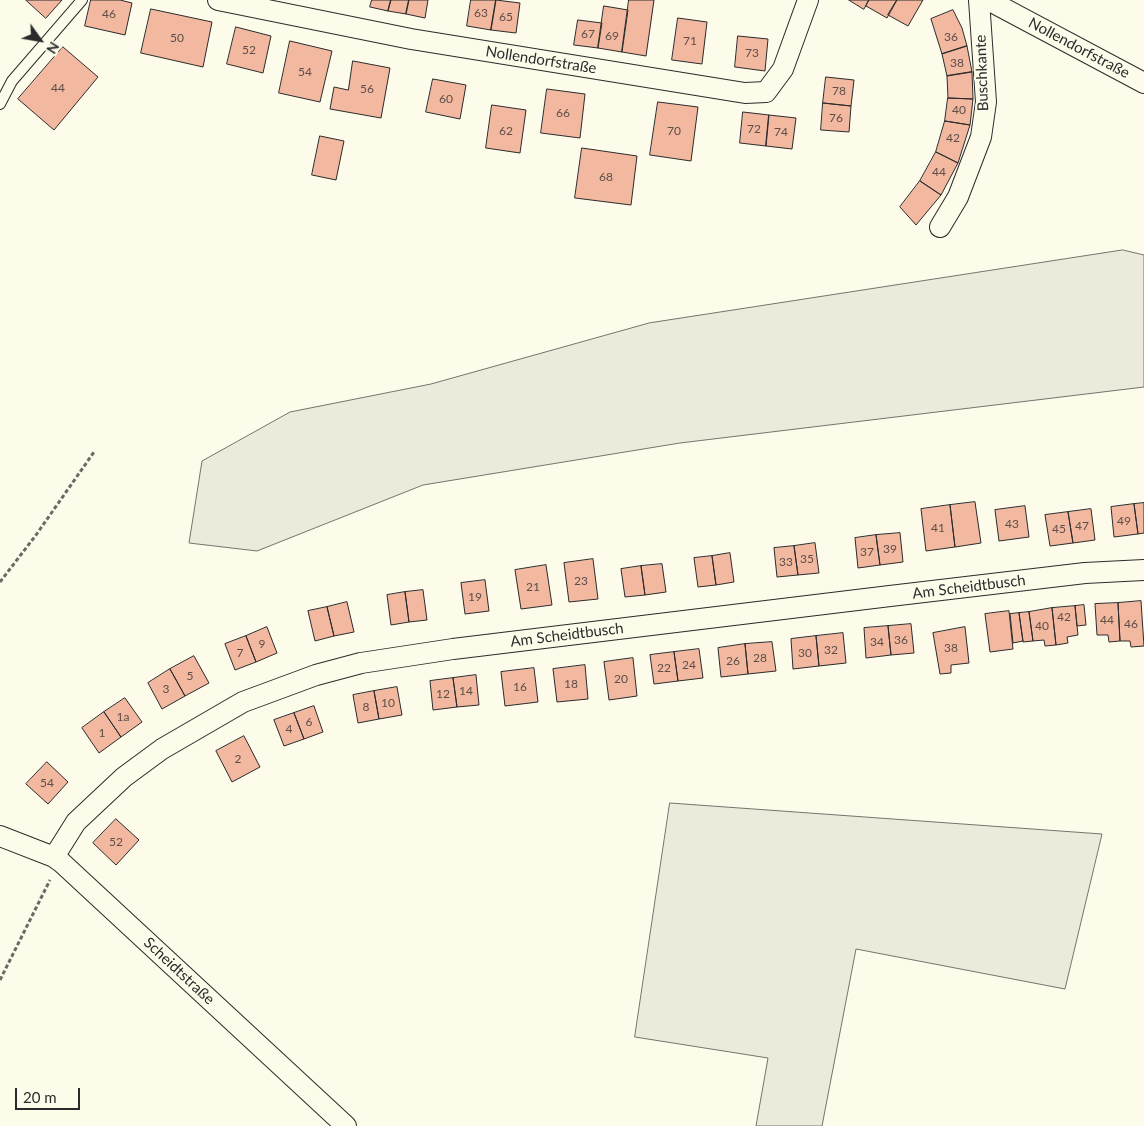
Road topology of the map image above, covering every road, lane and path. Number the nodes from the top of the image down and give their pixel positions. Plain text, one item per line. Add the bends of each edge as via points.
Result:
1 (82, 0) edge
2 (218, 0) edge
3 (808, 0) edge
4 (979, 0) edge
5 (988, 0) edge
6 (1144, 83) edge
7 (0, 104) edge
8 (940, 227) dead end
9 (94, 452) dead end
10 (1144, 570) edge
11 (0, 582) edge
12 (0, 836) edge
13 (57, 859) junction
14 (0, 980) edge
15 (346, 1126) edge

1 - 7 lane via 12,81
2 - 3 street, Nollendorfstraße via 411,39 745,93 766,92 782,69
4 - 8 street, Buschkante via 986,102 981,137 958,197
5 - 6 street, Nollendorfstraße
9 - 11 path
10 - 13 street, Am Scheidtbusch via 1085,573 453,648 361,663 316,675 243,702 162,749 124,777 76,822
12 - 13 street, Scheidtstraße
13 - 14 path
13 - 15 street, Scheidtstraße

